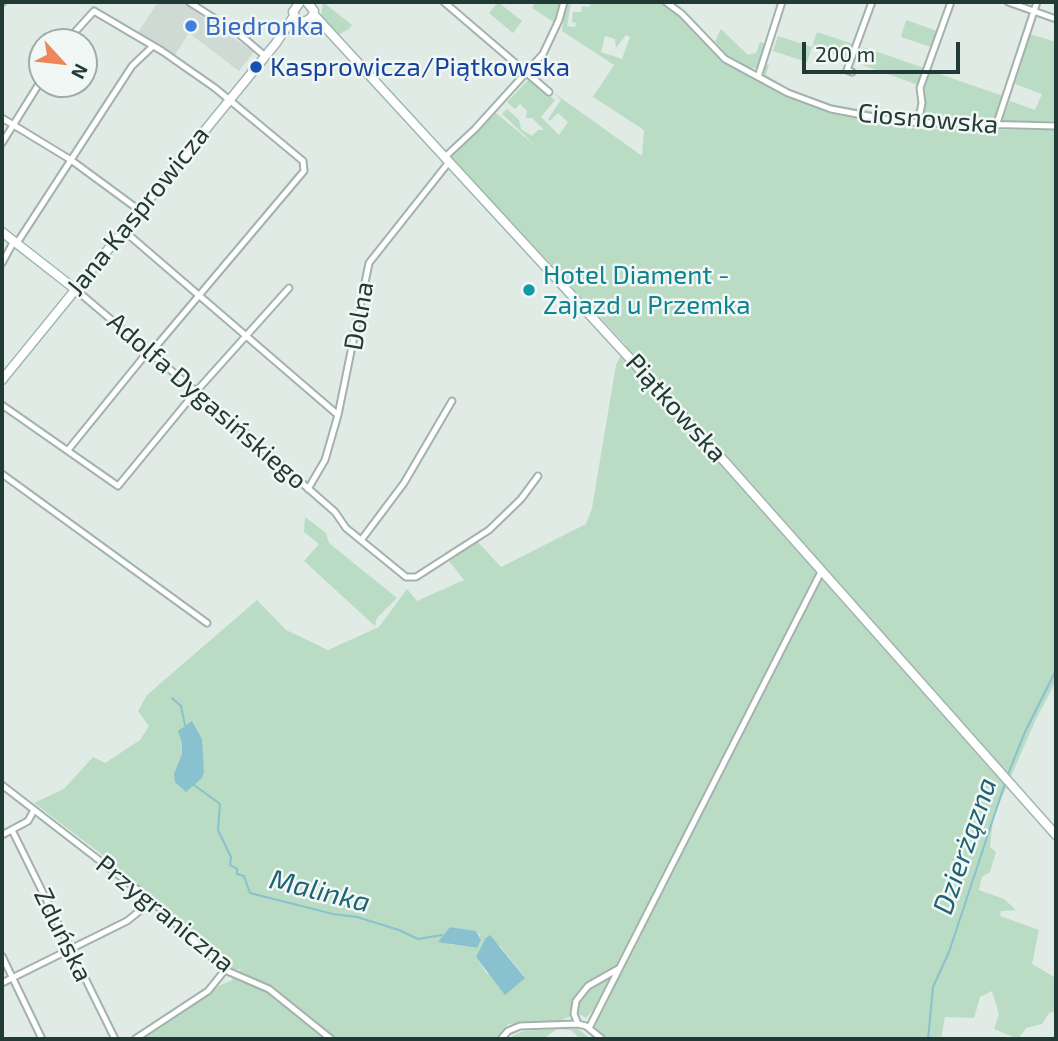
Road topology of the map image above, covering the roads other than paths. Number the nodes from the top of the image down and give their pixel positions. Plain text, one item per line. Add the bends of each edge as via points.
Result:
1 (189, 2) edge
2 (444, 2) edge
3 (564, 2) edge
4 (666, 2) edge
5 (680, 2) edge
6 (782, 2) edge
7 (872, 2) edge
8 (951, 2) edge
9 (1008, 2) edge
10 (1037, 2) edge
11 (303, 8) edge
12 (677, 10) junction
13 (1034, 11) junction
14 (1056, 19) edge
15 (75, 28) edge
16 (153, 46) junction
17 (265, 56) junction
18 (852, 72) dead end
19 (527, 73) junction
20 (758, 77) junction
21 (549, 92) dead end
22 (30, 98) edge
23 (229, 100) junction
24 (2, 118) edge
25 (918, 123) junction
26 (13, 124) junction
27 (996, 126) junction
28 (1056, 126) edge
29 (2, 143) edge
30 (71, 160) junction
31 (447, 160) junction
32 (139, 210) junction
33 (123, 230) junction
34 (2, 232) edge
35 (15, 242) junction
36 (2, 263) edge
37 (289, 288) dead end
38 (75, 289) junction
39 (200, 296) junction
40 (247, 336) junction
41 (150, 353) junction
42 (2, 380) edge
43 (197, 393) junction
44 (452, 401) dead end
45 (2, 405) edge
46 (338, 415) junction
47 (68, 450) junction
48 (2, 474) edge
49 (538, 475) dead end
50 (308, 489) junction
51 (362, 539) junction
52 (822, 570) junction
53 (207, 623) dead end
54 (2, 785) edge
55 (34, 810) junction
56 (12, 830) junction
57 (2, 835) edge
58 (1056, 835) edge
59 (152, 901) junction
60 (69, 948) junction
61 (2, 956) edge
62 (618, 969) junction
63 (225, 970) junction
64 (12, 978) junction
65 (2, 983) edge
66 (578, 1024) junction
67 (589, 1028) junction
68 (42, 1039) edge
69 (115, 1039) edge
70 (135, 1039) edge
71 (331, 1039) edge
72 (501, 1039) edge
73 (602, 1039) edge

1 - 17 street
2 - 19 street
3 - 19 street, Dolna via 554,35
4 - 12 street, Ciosnowska
5 - 12 street
6 - 20 street
7 - 18 street via 847,70
8 - 25 street via 920,88
9 - 13 street
10 - 13 street
11 - 17 main road, Jana Kasprowicza
11 - 31 main road, Piątkowska
12 - 20 street, Ciosnowska via 725,59
13 - 14 street
13 - 27 street
15 - 16 street via 94,11
16 - 23 street
16 - 30 street via 132,66
17 - 23 main road, Jana Kasprowicza
19 - 21 street
19 - 31 street, Dolna
20 - 25 street, Ciosnowska via 831,109
22 - 26 street
23 - 32 main road, Jana Kasprowicza
23 - 39 street via 303,162 304,171
24 - 26 street
25 - 27 street, Ciosnowska
26 - 29 street
26 - 30 street
27 - 28 street, Ciosnowska
30 - 32 street
30 - 35 street
31 - 46 street, Dolna via 369,262
31 - 52 main road, Piątkowska
32 - 33 main road, Jana Kasprowicza
33 - 38 main road, Jana Kasprowicza
33 - 39 street
34 - 35 main road, Adolfa Dygasińskiego
35 - 36 street
35 - 38 main road, Adolfa Dygasińskiego
37 - 40 street
38 - 41 street, Adolfa Dygasińskiego
38 - 42 main road, Jana Kasprowicza
39 - 40 street
39 - 41 street
40 - 43 street
40 - 46 street
41 - 43 street, Adolfa Dygasińskiego
41 - 47 street
43 - 47 street via 118,486
43 - 50 street, Adolfa Dygasińskiego
44 - 51 street via 404,483
45 - 47 street
46 - 50 street, Dolna via 325,460
48 - 53 street
49 - 51 street, Adolfa Dygasińskiego via 489,530 416,577 406,577
50 - 51 street, Adolfa Dygasińskiego
52 - 58 main road, Piątkowska
52 - 62 street
54 - 55 street, Przygraniczna
55 - 56 street via 28,821
55 - 59 street, Przygraniczna
56 - 57 street
56 - 60 street, Zduńska
59 - 60 street via 127,920
59 - 63 street, Przygraniczna
60 - 64 street
60 - 69 street, Zduńska
61 - 64 street
62 - 66 street via 588,986 576,1001
62 - 67 street
63 - 70 street via 208,990
63 - 71 street, Przygraniczna via 269,989
64 - 65 street
64 - 68 street
66 - 67 street
66 - 72 street via 520,1026
67 - 73 street

